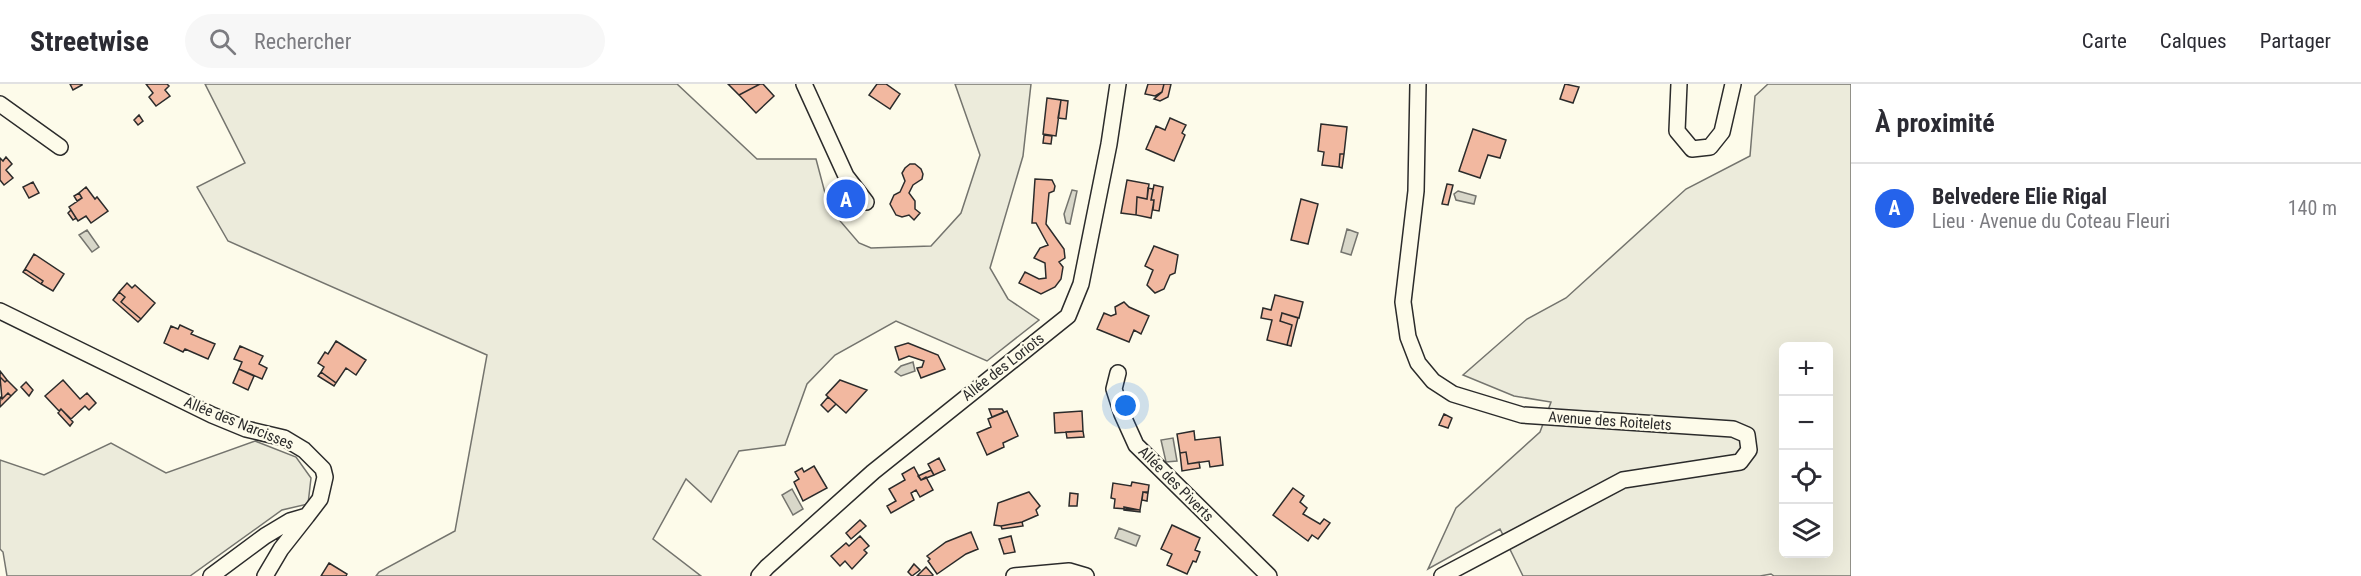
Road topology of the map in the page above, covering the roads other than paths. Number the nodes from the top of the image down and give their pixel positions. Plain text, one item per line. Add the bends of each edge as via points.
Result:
1 (804, 84) edge
2 (1118, 84) edge
3 (1418, 84) edge
4 (1679, 84) edge
5 (1733, 84) edge
6 (0, 104) edge
7 (60, 147) dead end
8 (866, 202) dead end
9 (0, 311) edge
10 (1118, 373) dead end
11 (307, 516) junction
12 (211, 576) edge
13 (265, 576) edge
14 (759, 576) edge
15 (1014, 576) edge
16 (1086, 576) edge
17 (1269, 576) edge
18 (1442, 576) edge

1 - 8 street via 846,176
2 - 14 street, Allée des Loriots via 1082,284 1068,316 873,472
3 - 18 street, Avenue des Roitelets via 1416,191 1403,302 1411,345 1418,363 1433,381 1454,394 1522,415 1733,429 1747,435 1749,450 1740,462 1623,480
4 - 5 street via 1677,131 1692,149 1710,147 1722,132
6 - 7 street
9 - 11 street, Allée des Narcisses via 212,415 284,438 304,450 323,469 325,477 320,499
10 - 17 street, Allée des Piverts via 1114,390 1136,445
11 - 12 street via 265,536
11 - 13 street
15 - 16 street via 1069,571

